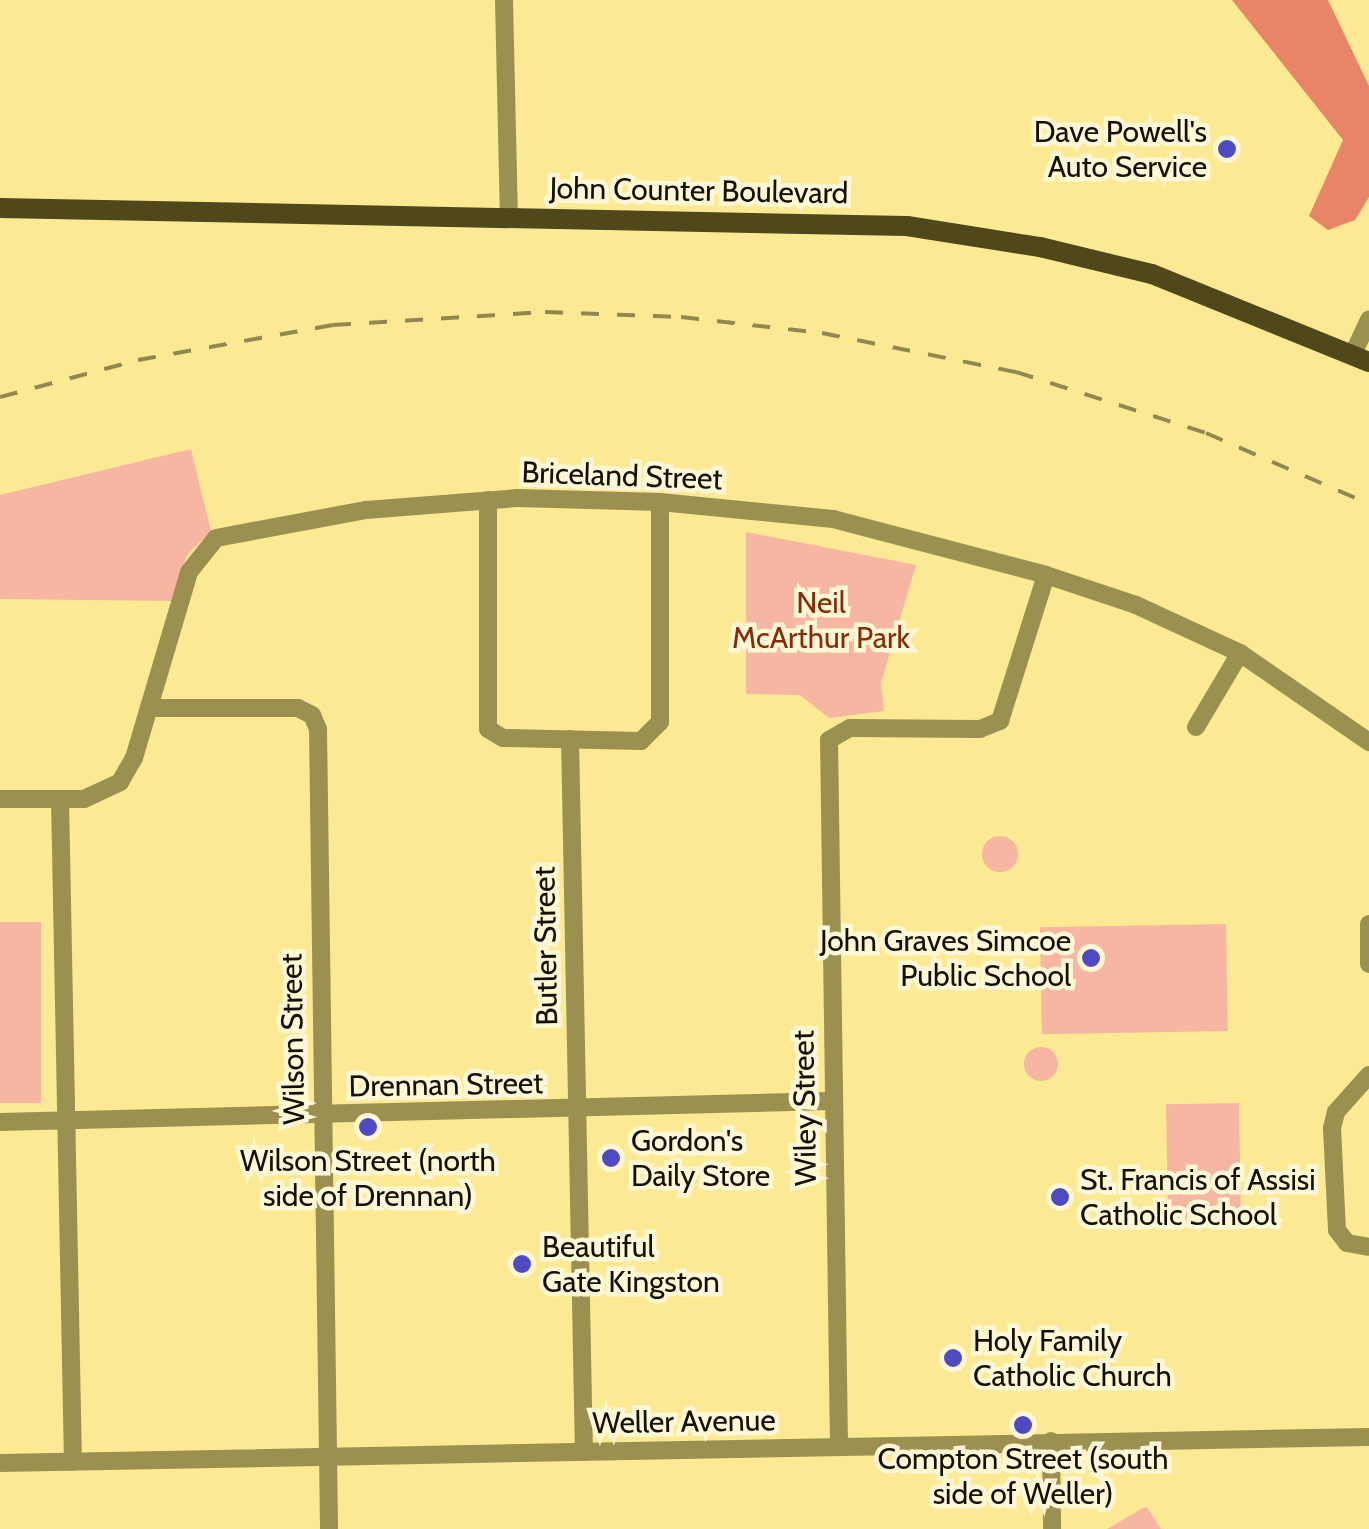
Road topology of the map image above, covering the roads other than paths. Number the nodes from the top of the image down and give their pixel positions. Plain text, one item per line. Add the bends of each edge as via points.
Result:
1 (504, 0) edge
2 (2, 210) edge
3 (509, 218) junction
4 (1369, 320) edge
5 (1361, 358) edge
6 (488, 500) junction
7 (660, 502) junction
8 (1046, 575) junction
9 (1240, 653) junction
10 (149, 708) junction
11 (1196, 727) dead end
12 (570, 738) junction
13 (1369, 742) edge
14 (0, 799) edge
15 (60, 800) junction
16 (1369, 924) edge
17 (1369, 964) edge
18 (1369, 1075) edge
19 (832, 1101) junction
20 (576, 1110) junction
21 (321, 1115) junction
22 (66, 1120) junction
23 (0, 1122) edge
24 (1369, 1248) edge
25 (1369, 1437) edge
26 (1051, 1441) junction
27 (840, 1446) junction
28 (584, 1452) junction
29 (328, 1456) junction
30 (73, 1462) junction
31 (0, 1463) edge
32 (329, 1529) edge
33 (1052, 1529) edge

1 - 3 street
2 - 3 main road, John Counter Boulevard
3 - 5 main road, John Counter Boulevard via 794,222 979,236 1152,274
4 - 5 street
6 - 7 street, Briceland Street
6 - 10 street, Briceland Street via 366,510 216,538 189,572
6 - 12 street via 488,730 503,738
7 - 8 street, Briceland Street via 833,519
7 - 12 street via 658,729 641,741
8 - 9 street, Briceland Street via 1136,605
8 - 19 street, Wiley Street via 1000,721 980,729 850,728 829,740
9 - 11 street
9 - 13 street, Briceland Street
10 - 15 street, Briceland Street via 120,782 96,797
10 - 21 street, Wilson Street via 298,708 312,714 318,729
12 - 20 street, Butler Street
14 - 15 street, Briceland Street
15 - 22 street
16 - 17 street
18 - 24 street via 1336,1112 1332,1128 1337,1230 1347,1242
19 - 20 street, Drennan Street
19 - 27 street, Wiley Street
20 - 21 street, Drennan Street
20 - 28 street, Butler Street
21 - 22 street, Drennan Street
21 - 29 street, Wilson Street
22 - 23 street, Drennan Street
22 - 30 street
25 - 26 street, Weller Avenue
26 - 27 street, Weller Avenue
26 - 33 street
27 - 28 street, Weller Avenue
28 - 29 street, Weller Avenue
29 - 30 street, Weller Avenue
29 - 32 street, Wilson Street
30 - 31 street, Weller Avenue

